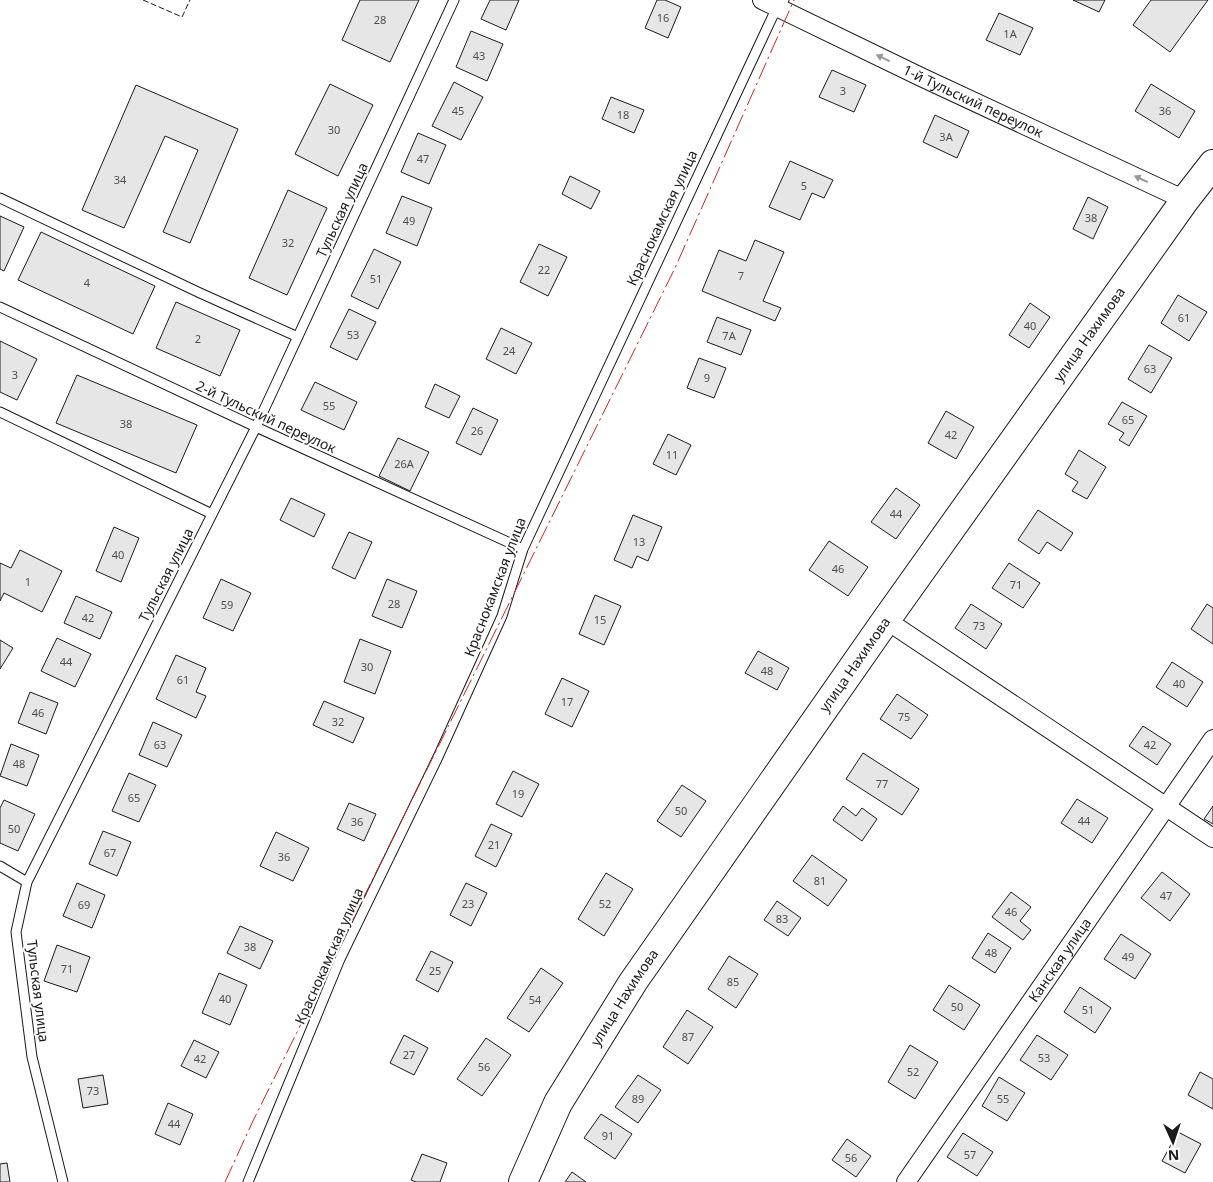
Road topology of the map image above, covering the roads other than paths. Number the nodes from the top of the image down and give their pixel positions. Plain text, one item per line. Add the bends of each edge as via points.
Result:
1 (451, 1) edge
2 (774, 2) edge
3 (1213, 164) edge
4 (0, 198) edge
5 (1185, 200) junction
6 (0, 306) edge
7 (298, 337) junction
8 (0, 412) edge
9 (256, 428) junction
10 (212, 514) junction
11 (522, 549) junction
12 (886, 620) junction
13 (1213, 739) edge
14 (1167, 806) junction
15 (1213, 838) edge
16 (0, 866) edge
17 (27, 882) junction
18 (63, 1182) edge
19 (248, 1182) edge
20 (523, 1182) edge
21 (906, 1182) edge

1 - 7 lane, Тульская улица
5 -> 2 street, 1-й Тульский переулок via 922,77
2 - 11 lane, Краснокамская улица
3 - 5 main road, улица Нахимова
4 - 7 lane
5 - 12 main road, улица Нахимова
6 - 9 lane, 2-й Тульский переулок
7 - 9 lane, Тульская улица
8 - 10 lane
9 - 10 lane, Тульская улица
9 - 11 lane, 2-й Тульский переулок
10 - 17 lane, Тульская улица
11 - 19 lane, Краснокамская улица via 502,616 340,959
12 - 14 street
12 - 20 main road, улица Нахимова via 633,982 558,1103
13 - 14 street, Канская улица
14 - 15 street
14 - 21 street, Канская улица
16 - 17 lane
17 - 18 lane, Тульская улица via 16,932 32,1057

